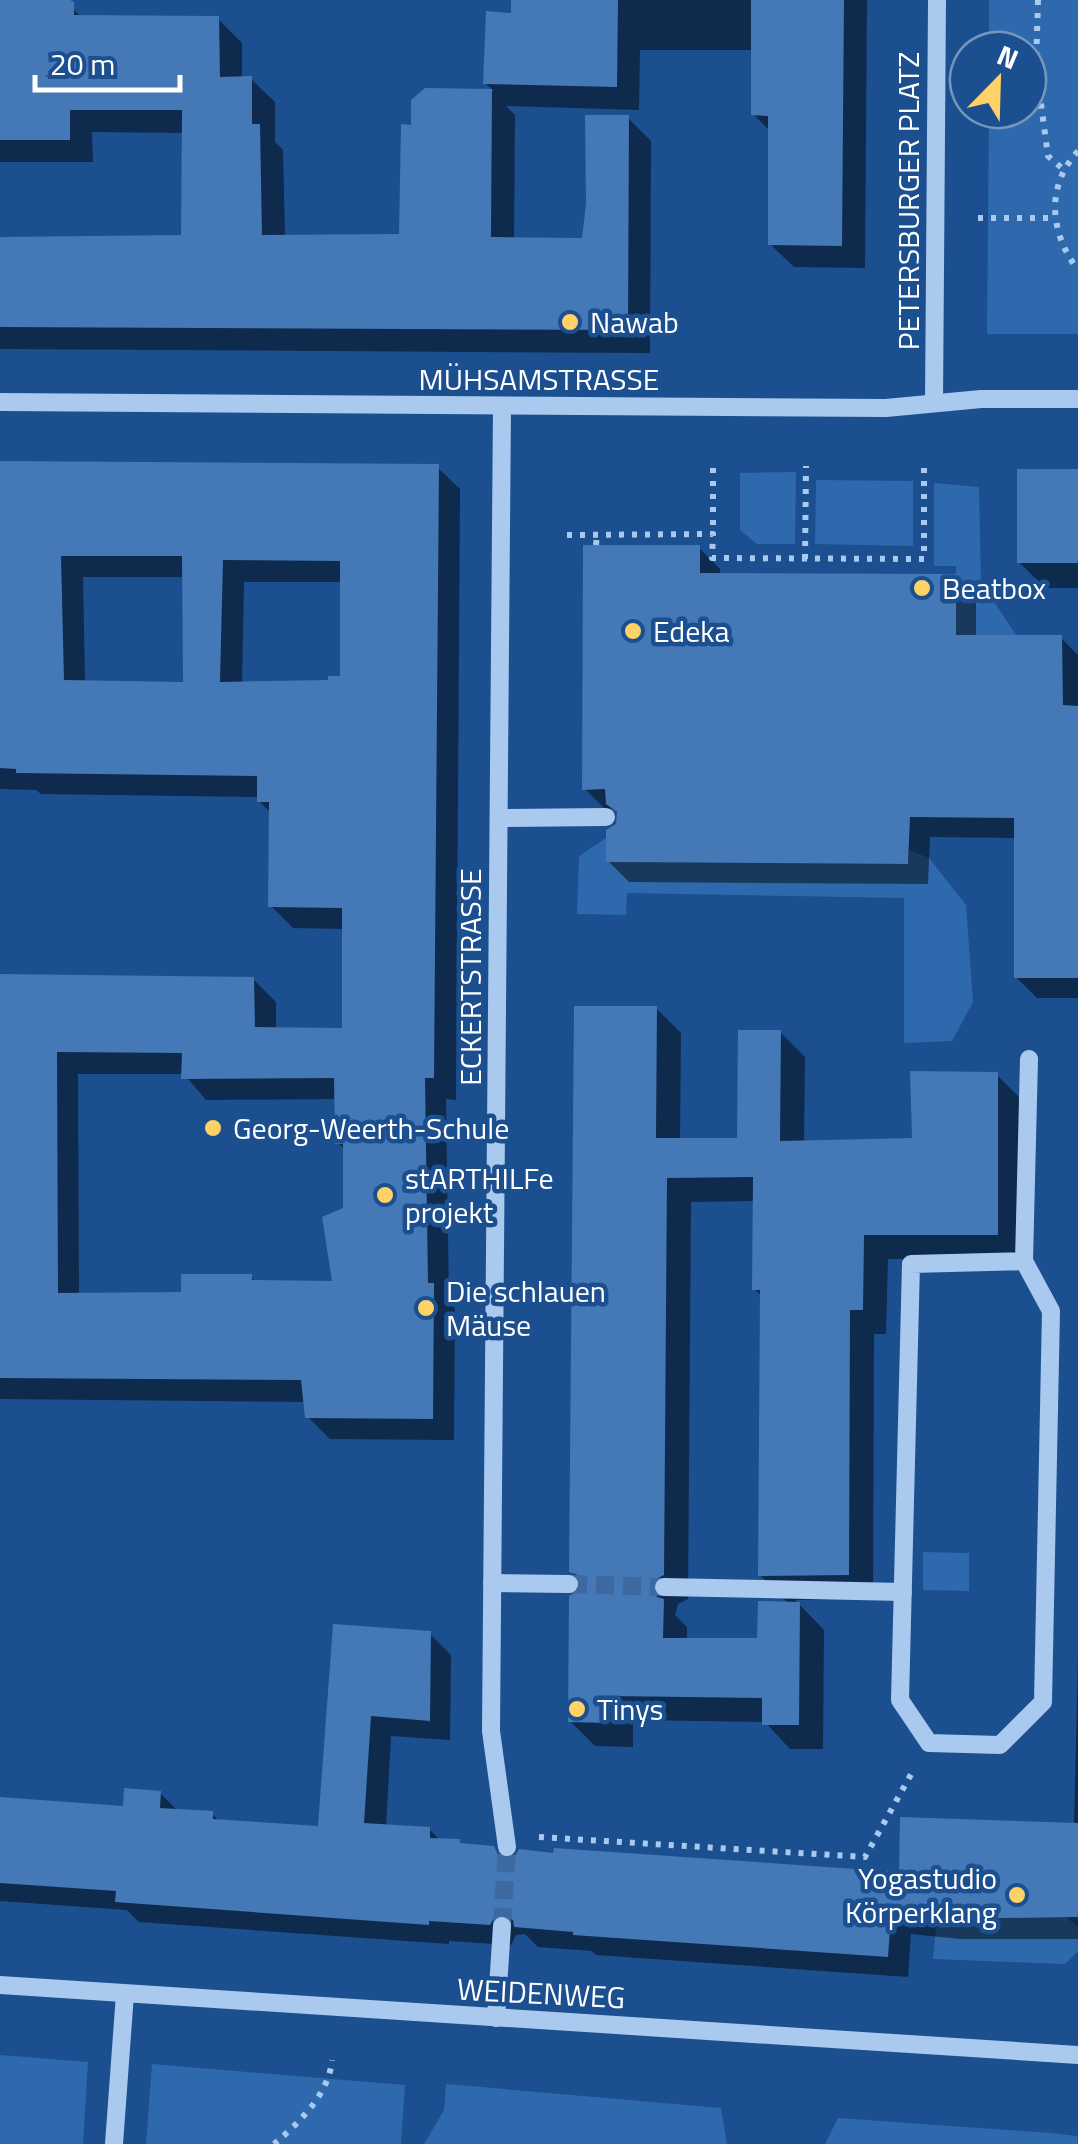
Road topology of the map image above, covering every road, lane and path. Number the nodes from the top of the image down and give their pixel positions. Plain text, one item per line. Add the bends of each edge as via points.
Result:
1 (937, 0) edge
2 (1038, 0) edge
3 (1078, 151) edge
4 (1064, 170) junction
5 (978, 218) dead end
6 (1055, 218) junction
7 (1078, 270) edge
8 (1078, 398) edge
9 (0, 402) edge
10 (934, 403) junction
11 (502, 406) junction
12 (806, 466) dead end
13 (924, 466) dead end
14 (713, 468) dead end
15 (713, 534) junction
16 (566, 535) dead end
17 (597, 535) junction
18 (596, 545) dead end
19 (806, 559) junction
20 (606, 817) dead end
21 (499, 818) junction
22 (1029, 1060) dead end
23 (1024, 1261) junction
24 (492, 1582) junction
25 (569, 1584) tunnel mouth
26 (664, 1586) tunnel mouth
27 (903, 1592) junction
28 (929, 1742) junction
29 (538, 1837) dead end
30 (508, 1847) tunnel mouth
31 (502, 1926) tunnel mouth
32 (0, 1985) edge
33 (125, 1994) junction
34 (496, 2018) junction
35 (1078, 2055) edge
36 (332, 2060) dead end
37 (114, 2144) edge
38 (274, 2144) edge

1 - 10 street, PETERSBURGER PLATZ
2 - 4 path via 1036,67 1048,156
3 - 4 path
4 - 6 path
5 - 6 path
6 - 7 path
8 - 10 street, MÜHSAMSTRASSE
9 - 11 street, MÜHSAMSTRASSE
10 - 11 street, MÜHSAMSTRASSE
11 - 21 street, ECKERTSTRASSE
12 - 19 path
13 - 19 path via 924,559
14 - 15 path
15 - 17 path
15 - 19 path via 712,558
16 - 17 path
17 - 18 path
20 - 21 street
21 - 24 street, ECKERTSTRASSE
22 - 23 street
23 - 27 street via 911,1264
23 - 28 street via 1051,1311 1043,1702 1000,1745
24 - 25 street
24 - 30 street, ECKERTSTRASSE via 491,1731
26 - 27 street
27 - 28 street via 900,1700
28 - 29 path via 865,1857
31 - 34 street
32 - 33 street, WEIDENWEG
33 - 34 street, WEIDENWEG
33 - 37 street
34 - 35 street, WEIDENWEG
36 - 38 path via 322,2092

